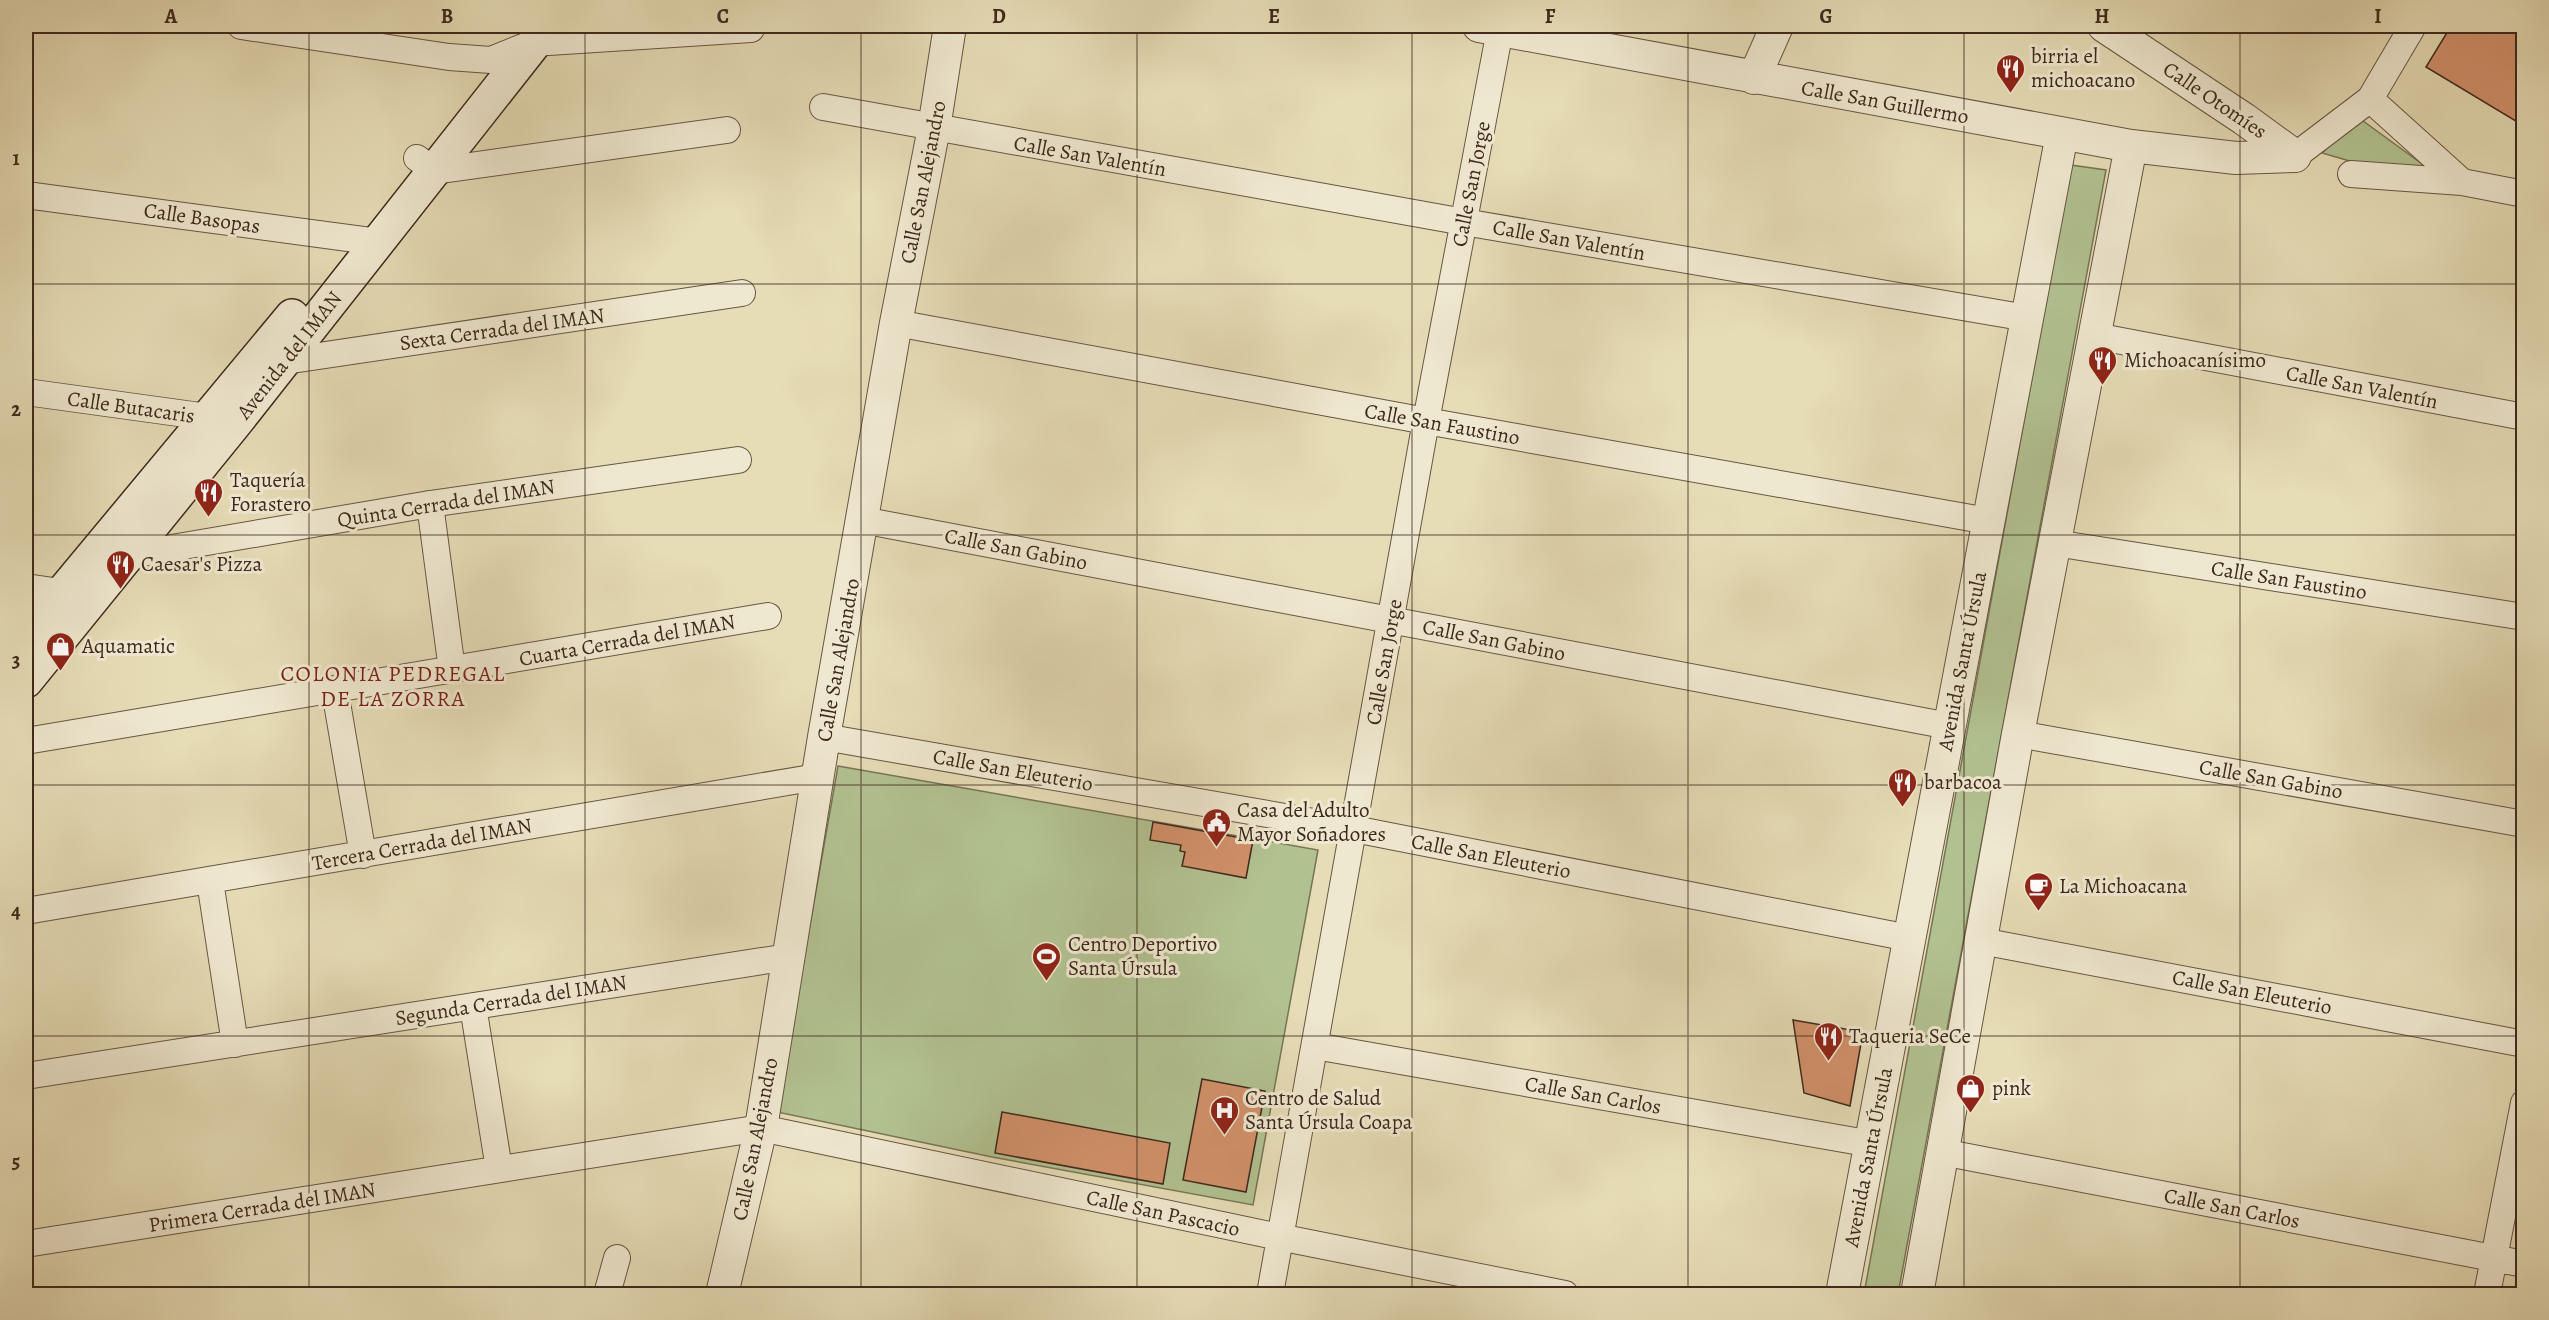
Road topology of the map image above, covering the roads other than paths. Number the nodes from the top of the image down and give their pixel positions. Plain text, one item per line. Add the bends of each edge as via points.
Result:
1 (241, 26) edge
2 (950, 26) edge
3 (1777, 26) edge
4 (2104, 26) edge
5 (2413, 26) edge
6 (1490, 28) edge
7 (751, 29) dead end
8 (533, 31) edge
9 (491, 60) junction
10 (1754, 78) junction
11 (2370, 99) junction
12 (823, 107) dead end
13 (934, 129) junction
14 (727, 130) dead end
15 (2062, 135) junction
16 (2131, 146) junction
17 (2295, 156) junction
18 (426, 165) junction
19 (2351, 174) dead end
20 (2462, 182) junction
21 (2523, 194) edge
22 (26, 195) edge
23 (1464, 222) junction
24 (366, 241) junction
25 (742, 293) dead end
26 (2027, 318) junction
27 (896, 324) junction
28 (2095, 336) junction
29 (275, 355) junction
30 (26, 392) edge
31 (2523, 417) edge
32 (223, 419) junction
33 (1426, 421) junction
34 (738, 459) dead end
35 (430, 504) junction
36 (862, 520) junction
37 (1988, 521) junction
38 (2055, 543) junction
39 (126, 556) junction
40 (83, 564) junction
41 (26, 587) edge
42 (72, 601) junction
43 (768, 616) dead end
44 (2523, 617) edge
45 (1392, 621) junction
46 (26, 636) edge
47 (452, 670) junction
48 (26, 681) edge
49 (335, 691) junction
50 (1949, 726) junction
51 (2018, 734) junction
52 (824, 737) junction
53 (26, 741) edge
54 (818, 777) junction
55 (2523, 824) edge
56 (1354, 829) junction
57 (363, 855) junction
58 (210, 880) junction
59 (26, 911) edge
60 (1909, 938) junction
61 (1982, 941) junction
62 (788, 957) junction
63 (473, 1006) junction
64 (235, 1044) junction
65 (2523, 1044) edge
66 (1315, 1046) junction
67 (26, 1076) edge
68 (2523, 1103) edge
69 (761, 1128) junction
70 (1872, 1144) junction
71 (1942, 1152) junction
72 (499, 1169) junction
73 (1280, 1238) junction
74 (26, 1244) edge
75 (617, 1258) dead end
76 (2493, 1258) junction
77 (2523, 1264) edge
78 (607, 1294) edge
79 (722, 1294) edge
80 (1270, 1294) edge
81 (1565, 1294) edge
82 (1842, 1294) edge
83 (1917, 1294) edge
84 (2487, 1294) edge

1 - 9 street
2 - 13 street, Calle San Alejandro
3 - 10 street
4 - 17 street, Calle Otomíes
5 - 11 street
6 - 10 street, Calle San Guillermo
6 - 23 street, Calle San Jorge
7 - 8 street via 609,36
8 - 9 main road, Avenida del IMAN
8 - 18 main road, Avenida del IMAN
9 - 18 main road, Avenida del IMAN
10 - 15 street, Calle San Guillermo
11 - 17 street
11 - 20 street
12 - 13 street, Calle San Valentín
13 - 23 street, Calle San Valentín
13 - 27 street, Calle San Alejandro
14 - 18 street via 508,161
15 - 16 street, Calle San Guillermo
15 - 26 street, Avenida Santa Úrsula
16 - 17 street, Calle San Guillermo via 2236,158
16 - 28 street
18 - 24 main road, Avenida del IMAN
19 - 20 street
20 - 21 street
22 - 24 street, Calle Basopas
23 - 26 street, Calle San Valentín
23 - 33 street, Calle San Jorge
24 - 29 main road, Avenida del IMAN
25 - 29 street, Sexta Cerrada del IMAN
26 - 37 street, Avenida Santa Úrsula
27 - 33 street, Calle San Faustino
27 - 36 street, Calle San Alejandro
28 - 31 street, Calle San Valentín
28 - 38 street
29 - 32 main road, Avenida del IMAN
30 - 32 street, Calle Butacaris
32 - 39 main road, Avenida del IMAN
32 - 40 main road, Avenida del IMAN
33 - 37 street, Calle San Faustino
33 - 45 street, Calle San Jorge
34 - 35 street, Quinta Cerrada del IMAN
35 - 39 street, Quinta Cerrada del IMAN
35 - 47 street
36 - 45 street, Calle San Gabino
36 - 52 street, Calle San Alejandro
37 - 50 street, Avenida Santa Úrsula
38 - 44 street, Calle San Faustino
38 - 51 street
39 - 40 street, Quinta Cerrada del IMAN
39 - 42 main road, Avenida del IMAN
40 - 42 main road, Avenida del IMAN
41 - 42 street
42 - 46 main road, Avenida del IMAN
42 - 48 main road, Avenida del IMAN
43 - 47 street, Cuarta Cerrada del IMAN
45 - 50 street, Calle San Gabino
45 - 56 street, Calle San Jorge
47 - 49 street, Cuarta Cerrada del IMAN
49 - 53 street, Cuarta Cerrada del IMAN
49 - 57 street
50 - 60 street, Avenida Santa Úrsula
51 - 55 street, Calle San Gabino
51 - 61 street
52 - 54 street, Calle San Alejandro
52 - 56 street, Calle San Eleuterio
54 - 57 street, Tercera Cerrada del IMAN
54 - 62 street, Calle San Alejandro
56 - 60 street, Calle San Eleuterio
56 - 66 street, Calle San Jorge
57 - 58 street, Tercera Cerrada del IMAN
58 - 59 street, Tercera Cerrada del IMAN
58 - 64 street
60 - 70 street, Avenida Santa Úrsula
61 - 65 street, Calle San Eleuterio
61 - 71 street
62 - 63 street, Segunda Cerrada del IMAN
62 - 69 street, Calle San Alejandro
63 - 64 street, Segunda Cerrada del IMAN
63 - 72 street
64 - 67 street, Segunda Cerrada del IMAN
66 - 70 street, Calle San Carlos
66 - 73 street, Calle San Jorge
68 - 76 street
69 - 72 street, Primera Cerrada del IMAN
69 - 73 street, Calle San Pascacio
69 - 79 street, Calle San Alejandro
70 - 82 street, Avenida Santa Úrsula
71 - 76 street, Calle San Carlos
71 - 83 street
72 - 74 street, Primera Cerrada del IMAN
73 - 80 street, Calle San Jorge
73 - 81 street, Calle San Pascacio
75 - 78 street
76 - 77 street, Calle San Carlos
76 - 84 street

